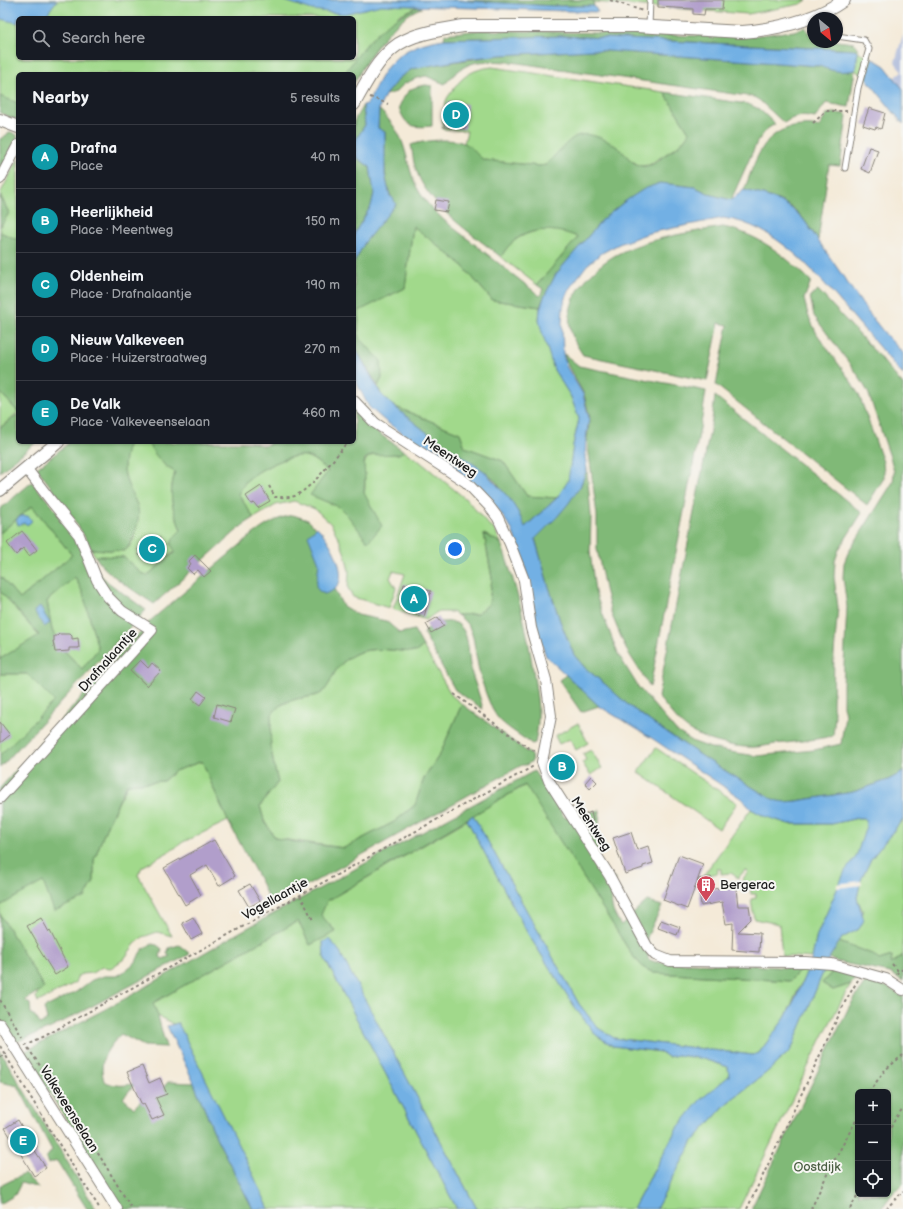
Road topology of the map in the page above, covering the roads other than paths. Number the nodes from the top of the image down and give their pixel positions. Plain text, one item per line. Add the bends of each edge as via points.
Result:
1 (650, 0) edge
2 (844, 0) edge
3 (649, 27) junction
4 (843, 37) edge
5 (356, 101) edge
6 (0, 120) edge
7 (16, 126) edge
8 (16, 149) edge
9 (845, 168) dead end
10 (0, 180) edge
11 (356, 403) edge
12 (55, 444) edge
13 (26, 465) junction
14 (0, 490) edge
15 (0, 798) edge
16 (903, 990) edge
17 (0, 1024) edge
18 (117, 1209) edge

1 - 3 lane
2 - 3 street via 809,21 742,32
3 - 5 street via 463,26 434,31 406,40 392,49 380,60
4 - 9 lane via 864,40 868,49 858,88
6 - 7 street
8 - 10 street
11 - 16 street, Meentweg via 375,423 466,482 498,518 524,580 531,628 546,680 551,716 542,757 549,781 609,875 655,955 670,961 832,964 886,979
12 - 13 street
13 - 14 street
13 - 15 street, Drafnalaantje via 79,535 108,597 122,612 152,630
17 - 18 street, Valkeveenselaan

